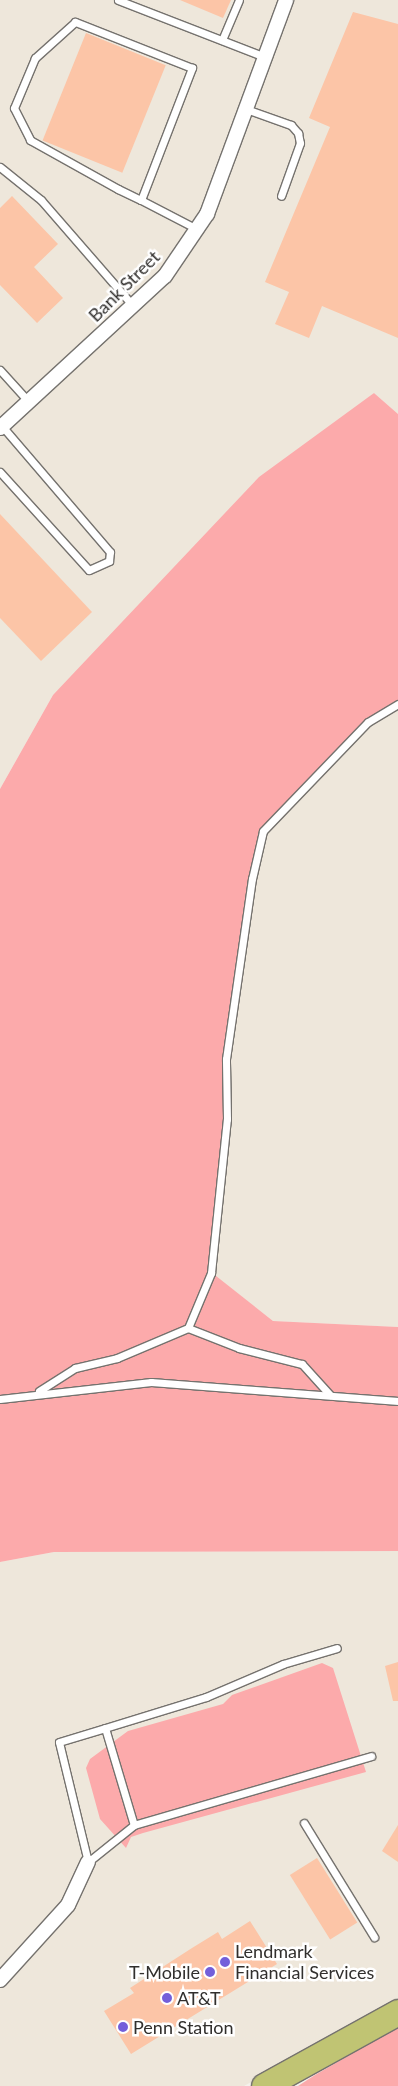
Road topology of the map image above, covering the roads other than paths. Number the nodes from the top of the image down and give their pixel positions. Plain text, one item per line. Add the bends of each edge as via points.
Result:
1 (118, 0) edge
2 (239, 0) edge
3 (286, 0) edge
4 (222, 40) junction
5 (265, 57) junction
6 (246, 109) junction
7 (0, 167) edge
8 (281, 196) dead end
9 (141, 200) junction
10 (197, 229) junction
11 (133, 306) junction
12 (0, 370) edge
13 (29, 402) junction
14 (1, 427) edge
15 (0, 472) edge
16 (398, 704) edge
17 (188, 1328) junction
18 (37, 1392) junction
19 (330, 1395) junction
20 (0, 1399) edge
21 (398, 1401) edge
22 (337, 1648) dead end
23 (105, 1728) junction
24 (371, 1756) dead end
25 (304, 1822) dead end
26 (134, 1825) junction
27 (88, 1862) junction
28 (374, 1937) dead end
29 (0, 1980) edge
30 (398, 2012) edge
31 (264, 2086) edge

1 - 4 lane
2 - 4 lane
3 - 5 street, Bank Street
4 - 5 lane
5 - 6 street, Bank Street
6 - 8 lane via 291,125 298,133 300,143
6 - 10 street, Bank Street via 207,214
7 - 11 lane via 41,200
9 - 9 lane via 30,140 14,108 35,58 75,22 192,68
9 - 10 lane
10 - 11 street, Bank Street via 165,276
11 - 13 street, Bank Street
12 - 13 lane
13 - 14 street, Bank Street
14 - 15 lane via 110,552 109,560 89,570
16 - 17 lane via 368,722 264,831 252,879 226,1059 228,1119 211,1273
17 - 18 lane via 117,1358 75,1368
17 - 19 lane via 239,1348 302,1364
18 - 19 lane via 151,1382
18 - 20 lane
19 - 21 lane
22 - 23 lane via 283,1664 206,1697
23 - 26 lane
23 - 27 lane via 59,1742
24 - 26 lane
25 - 28 lane
26 - 27 lane
27 - 29 street via 68,1905
30 - 31 highway

